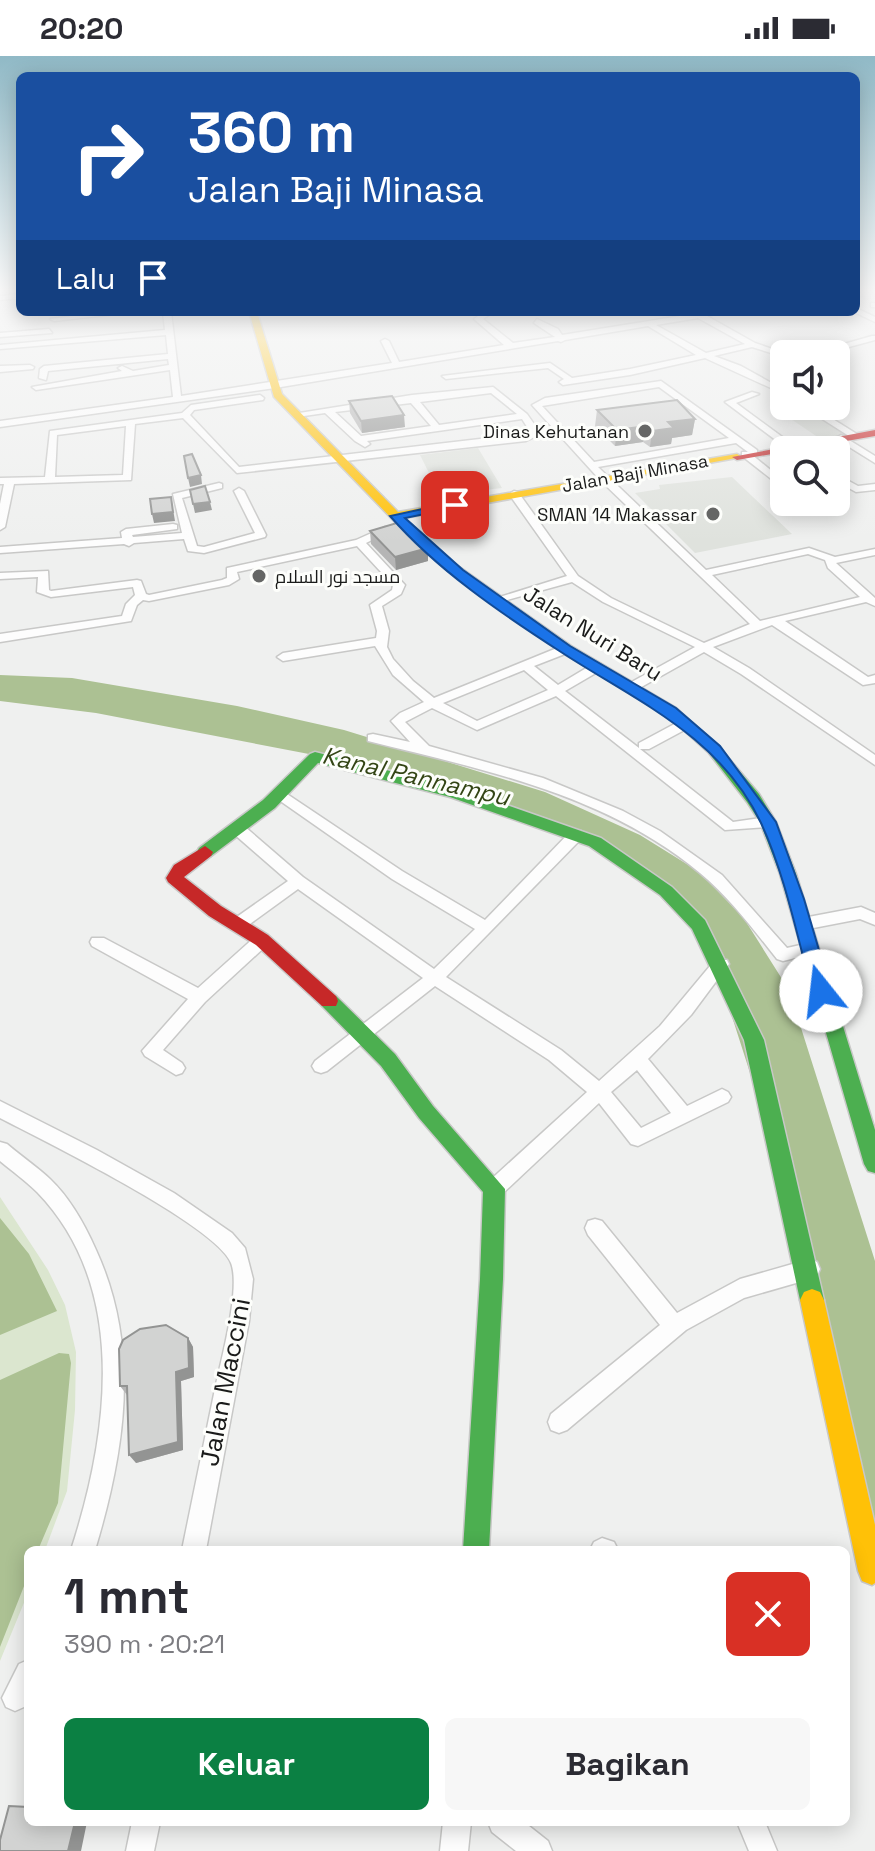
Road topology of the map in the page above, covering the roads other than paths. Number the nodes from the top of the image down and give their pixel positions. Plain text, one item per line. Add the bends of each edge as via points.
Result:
1 (43, 375) edge
2 (116, 375) edge
3 (175, 375) edge
4 (268, 375) edge
5 (349, 375) edge
6 (458, 375) edge
7 (560, 375) edge
8 (613, 375) edge
9 (750, 375) edge
10 (446, 376) dead end
11 (43, 378) dead end
12 (770, 386) edge
13 (36, 387) dead end
14 (272, 389) junction
15 (755, 394) dead end
16 (177, 398) junction
17 (412, 398) junction
18 (327, 410) junction
19 (297, 414) junction
20 (185, 415) junction
21 (524, 416) junction
22 (825, 420) edge
23 (131, 423) junction
24 (0, 424) edge
25 (438, 429) junction
26 (875, 433) edge
27 (776, 436) edge
28 (847, 436) edge
29 (850, 437) edge
30 (358, 439) junction
31 (850, 439) edge
32 (770, 448) edge
33 (745, 449) junction
34 (379, 454) junction
35 (341, 458) junction
36 (875, 460) edge
37 (258, 469) junction
38 (237, 470) junction
39 (598, 472) junction
40 (770, 473) edge
41 (5, 481) edge
42 (50, 481) junction
43 (850, 485) edge
44 (875, 487) edge
45 (228, 489) junction
46 (514, 494) junction
47 (399, 520) junction
48 (0, 527) edge
49 (185, 531) junction
50 (359, 542) junction
51 (0, 550) edge
52 (875, 552) edge
53 (854, 557) junction
54 (830, 560) junction
55 (875, 562) edge
56 (703, 574) junction
57 (0, 576) edge
58 (574, 578) junction
59 (141, 596) junction
60 (496, 600) junction
61 (871, 601) edge
62 (773, 621) junction
63 (758, 625) junction
64 (0, 638) edge
65 (381, 641) junction
66 (704, 647) junction
67 (566, 649) junction
68 (283, 657) dead end
69 (527, 667) junction
70 (597, 667) junction
71 (875, 679) edge
72 (632, 687) junction
73 (556, 691) junction
74 (438, 703) junction
75 (685, 724) junction
76 (373, 738) dead end
77 (644, 746) dead end
78 (426, 749) junction
79 (875, 761) edge
80 (281, 795) junction
81 (768, 822) junction
82 (239, 830) junction
83 (576, 835) junction
84 (298, 881) junction
85 (875, 919) edge
86 (803, 924) junction
87 (237, 925) junction
88 (486, 928) junction
89 (262, 940) junction
90 (98, 942) dead end
91 (809, 949) junction
92 (721, 964) junction
93 (436, 977) junction
94 (199, 997) junction
95 (359, 1033) junction
96 (639, 1060) junction
97 (321, 1066) dead end
98 (176, 1068) dead end
99 (600, 1092) junction
100 (722, 1097) dead end
101 (0, 1109) edge
102 (684, 1116) junction
103 (0, 1150) edge
104 (875, 1164) edge
105 (494, 1189) junction
106 (595, 1228) dead end
107 (809, 1271) junction
108 (675, 1327) junction
109 (559, 1422) dead end
110 (84, 1546) edge
111 (195, 1546) edge
112 (476, 1546) edge
113 (872, 1571) dead end
114 (24, 1681) edge
115 (15, 1698) dead end
116 (145, 1826) edge
117 (457, 1826) edge
118 (507, 1826) edge
119 (753, 1826) edge
120 (140, 1851) edge
121 (454, 1851) edge
122 (538, 1851) edge
123 (763, 1851) edge

1 - 11 street
2 - 13 street
3 - 16 street
4 - 14 street
5 - 14 street
6 - 10 street
7 - 8 street via 567,382
9 - 12 street
14 - 16 street
14 - 19 street, Jalan Nuri Baru
14 - 20 street via 191,408
15 - 27 street via 729,402
16 - 24 street
17 - 18 street
17 - 21 street via 493,390
17 - 25 street
18 - 19 street
18 - 30 street
19 - 35 street, Jalan Nuri Baru
20 - 23 street
20 - 38 street
21 - 25 street
21 - 34 street via 536,431 533,437
22 - 28 street
23 - 42 street via 53,433
23 - 42 street via 128,478
25 - 30 street
26 - 29 street, Jalan Baji Minasa
30 - 34 street
31 - 36 street
32 - 33 street, Jalan Baji Minasa
33 - 39 street, Jalan Baji Minasa
33 - 39 street via 661,384 536,405
33 - 40 street
34 - 35 street
35 - 37 street
35 - 47 street, Jalan Nuri Baru
37 - 38 street
37 - 45 street
38 - 45 street
39 - 46 street, Jalan Baji Minasa
39 - 56 street
41 - 42 street
41 - 48 street
43 - 44 street
45 - 49 street via 178,495
45 - 49 street via 261,535 196,550
46 - 47 street, Jalan Baji Minasa
46 - 58 street
47 - 50 street
47 - 60 street, Jalan Nuri Baru
49 - 51 street via 129,543
50 - 59 street via 231,570 233,579 225,583
50 - 65 street via 399,585 376,605
52 - 53 street
53 - 54 street
53 - 55 street
54 - 56 street via 809,551
54 - 61 street
56 - 63 street
57 - 59 street via 45,574 46,594 137,583
58 - 60 street
58 - 66 street via 636,616
59 - 64 street via 127,619
60 - 67 street, Jalan Nuri Baru
61 - 62 street
62 - 63 street
62 - 71 street via 867,682
63 - 66 street
65 - 68 street
65 - 74 street via 385,658 407,685
66 - 72 street
66 - 79 street
67 - 69 street
67 - 70 street, Jalan Nuri Baru
69 - 73 street
69 - 74 street
70 - 72 street, Jalan Nuri Baru
70 - 73 street
72 - 75 street, Jalan Nuri Baru
73 - 74 street via 477,726
73 - 81 street via 730,827
74 - 78 street via 397,719
75 - 77 street
75 - 81 street, Jalan Nuri Baru via 730,767
76 - 78 street
78 - 91 street via 541,783 635,822 692,859 745,907 783,955
80 - 82 street
80 - 83 street via 315,757 440,789
80 - 88 street
81 - 86 street, Jalan Nuri Baru
82 - 84 street
82 - 87 street via 174,878
83 - 88 street
83 - 92 street via 619,856 666,891 699,925
84 - 87 street
84 - 93 street
85 - 86 street via 861,913
86 - 91 street, Jalan Nuri Baru
87 - 89 street
88 - 93 street
89 - 94 street
89 - 95 street
90 - 94 street
91 - 104 street, Jalan Nuri Baru
92 - 96 street
92 - 107 street via 754,1040
93 - 95 street
93 - 99 street via 555,1055
94 - 98 street via 151,1051
95 - 97 street
95 - 105 street via 388,1060
96 - 99 street
96 - 102 street
99 - 102 street via 638,1138
99 - 105 street
100 - 102 street
101 - 111 street, Jalan Maccini via 192,1214 227,1239 239,1256 239,1321
103 - 110 street via 32,1174 66,1215 94,1267 112,1324 115,1424
105 - 112 street
106 - 108 street
107 - 108 street via 740,1289
107 - 113 street
108 - 109 street
114 - 115 street
116 - 120 street
117 - 121 street
118 - 122 street
119 - 123 street

